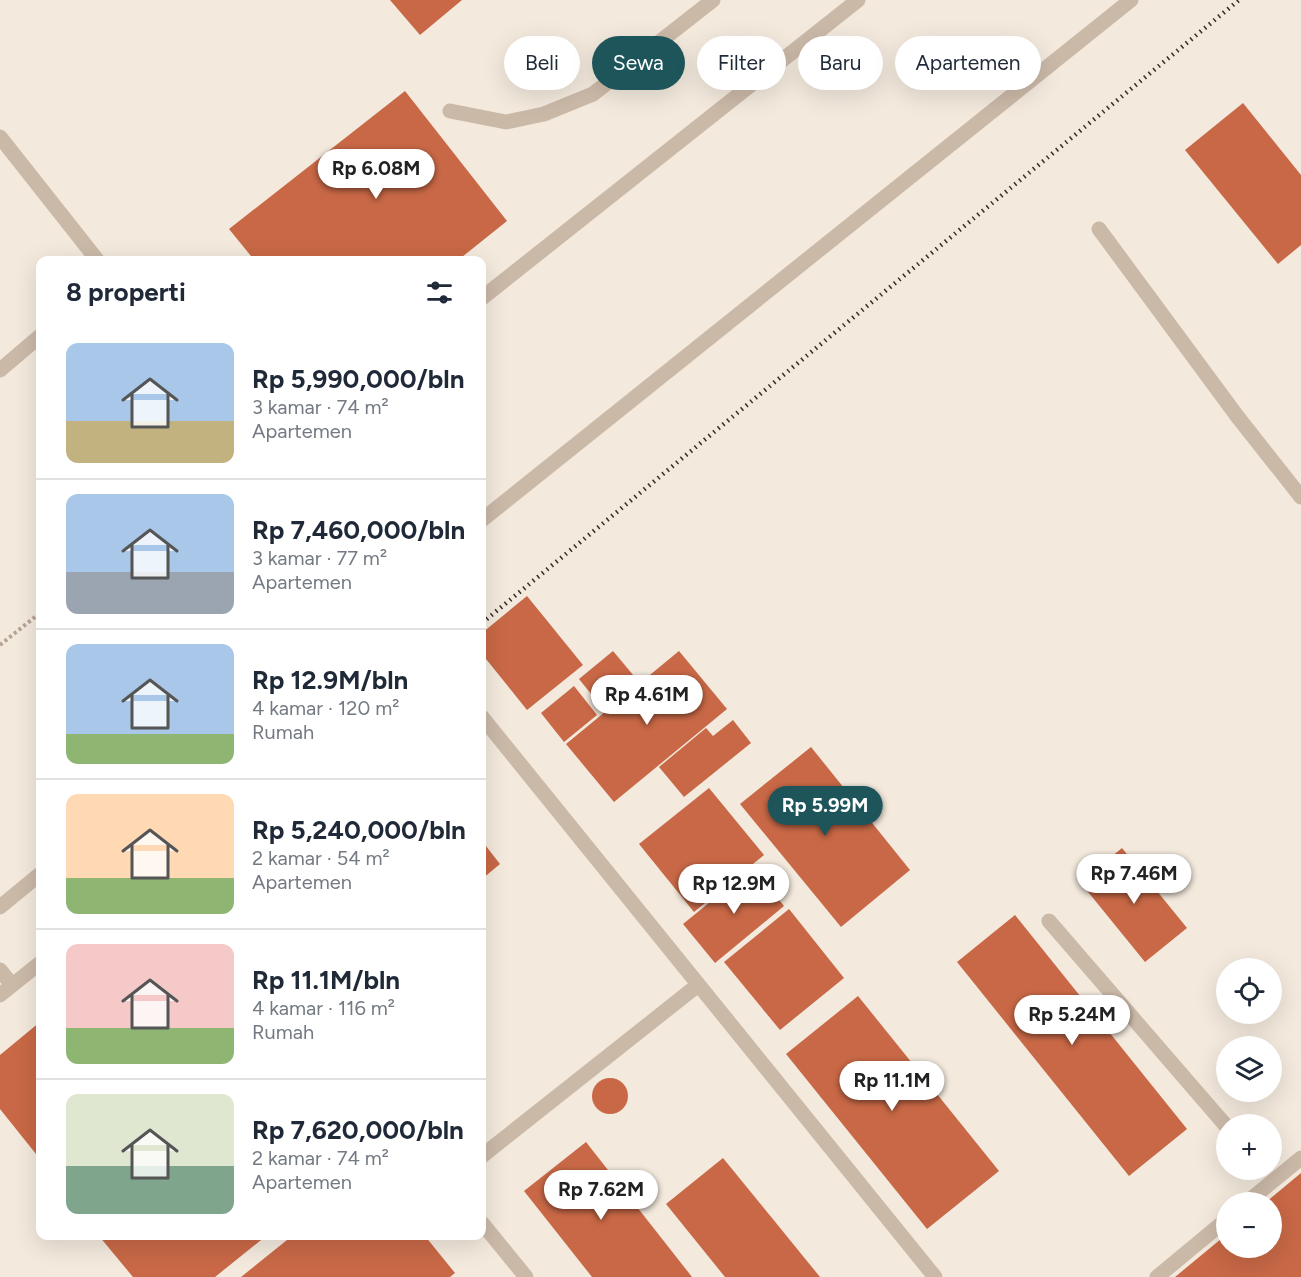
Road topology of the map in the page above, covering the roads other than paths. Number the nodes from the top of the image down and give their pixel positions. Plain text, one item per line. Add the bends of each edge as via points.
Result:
1 (713, 0) edge
2 (858, 0) edge
3 (1131, 0) edge
4 (450, 111) dead end
5 (0, 137) edge
6 (1099, 229) dead end
7 (94, 256) edge
8 (486, 295) edge
9 (36, 339) edge
10 (0, 370) edge
11 (1301, 497) edge
12 (486, 517) edge
13 (486, 722) edge
14 (36, 877) edge
15 (0, 907) edge
16 (1048, 921) dead end
17 (36, 966) edge
18 (0, 970) edge
19 (698, 985) junction
20 (6, 990) edge
21 (1216, 1114) edge
22 (486, 1153) edge
23 (1301, 1158) edge
24 (1282, 1168) edge
25 (1265, 1180) edge
26 (1255, 1192) edge
27 (486, 1228) edge
28 (1216, 1228) edge
29 (526, 1277) edge
30 (935, 1277) edge
31 (1157, 1277) edge

1 - 4 lane via 593,94 544,114 506,122
2 - 8 lane
3 - 12 lane
5 - 7 lane
6 - 11 lane
9 - 10 lane
13 - 19 lane
14 - 15 lane
16 - 21 lane
17 - 20 lane
18 - 20 lane
19 - 22 lane
19 - 30 lane
23 - 24 lane
25 - 26 lane
27 - 29 lane
28 - 31 lane

